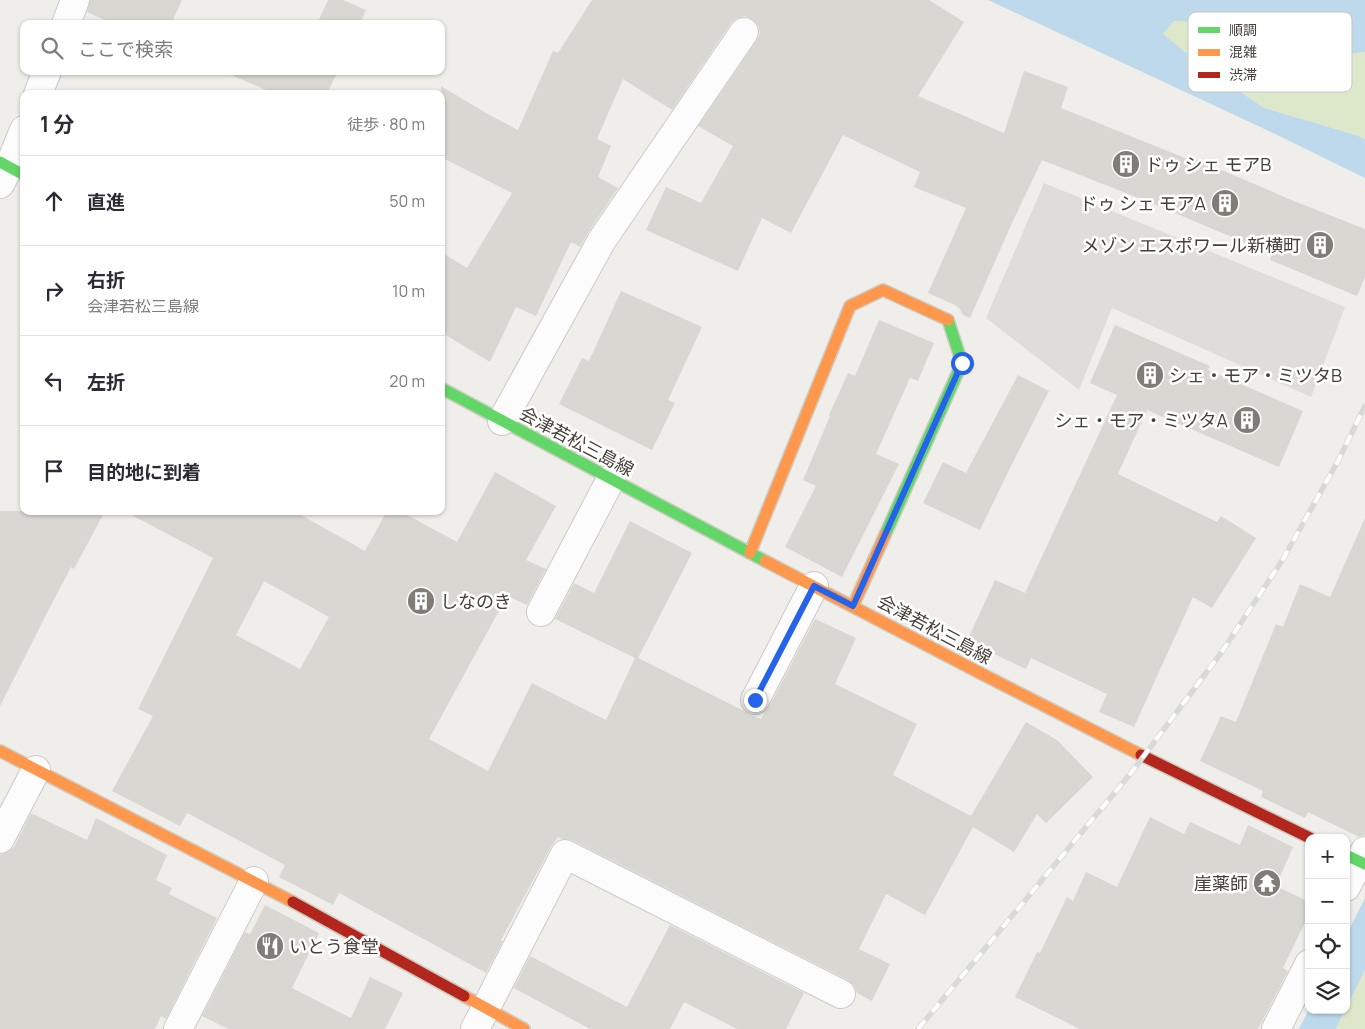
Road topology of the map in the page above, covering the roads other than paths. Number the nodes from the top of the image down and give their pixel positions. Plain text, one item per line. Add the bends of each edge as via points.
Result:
1 (75, 0) edge
2 (68, 20) edge
3 (744, 32) dead end
4 (45, 75) edge
5 (40, 90) edge
6 (20, 140) edge
7 (8, 172) edge
8 (445, 390) edge
9 (502, 421) junction
10 (611, 479) junction
11 (750, 553) junction
12 (814, 586) junction
13 (853, 606) junction
14 (541, 612) dead end
15 (755, 700) dead end
16 (0, 751) edge
17 (36, 770) junction
18 (1305, 836) edge
19 (0, 839) edge
20 (1359, 858) edge
21 (1350, 879) edge
22 (254, 881) junction
23 (1306, 969) edge
24 (841, 994) dead end
25 (480, 1018) edge
26 (178, 1029) edge
27 (524, 1029) edge
28 (1276, 1029) edge

1 - 2 street
3 - 9 street via 602,240
4 - 5 street
6 - 7 street
8 - 9 street, 会津若松三島線
9 - 10 street, 会津若松三島線
10 - 11 street, 会津若松三島線
10 - 14 street
11 - 12 street, 会津若松三島線
11 - 13 street via 850,306 883,290 948,319 962,363
12 - 13 street, 会津若松三島線
12 - 15 street
13 - 18 street, 会津若松三島線 via 1181,776
16 - 17 street
17 - 19 street
17 - 22 street
20 - 21 street
22 - 25 street via 333,923
22 - 26 street
23 - 28 street
24 - 25 street via 565,854
25 - 27 street

